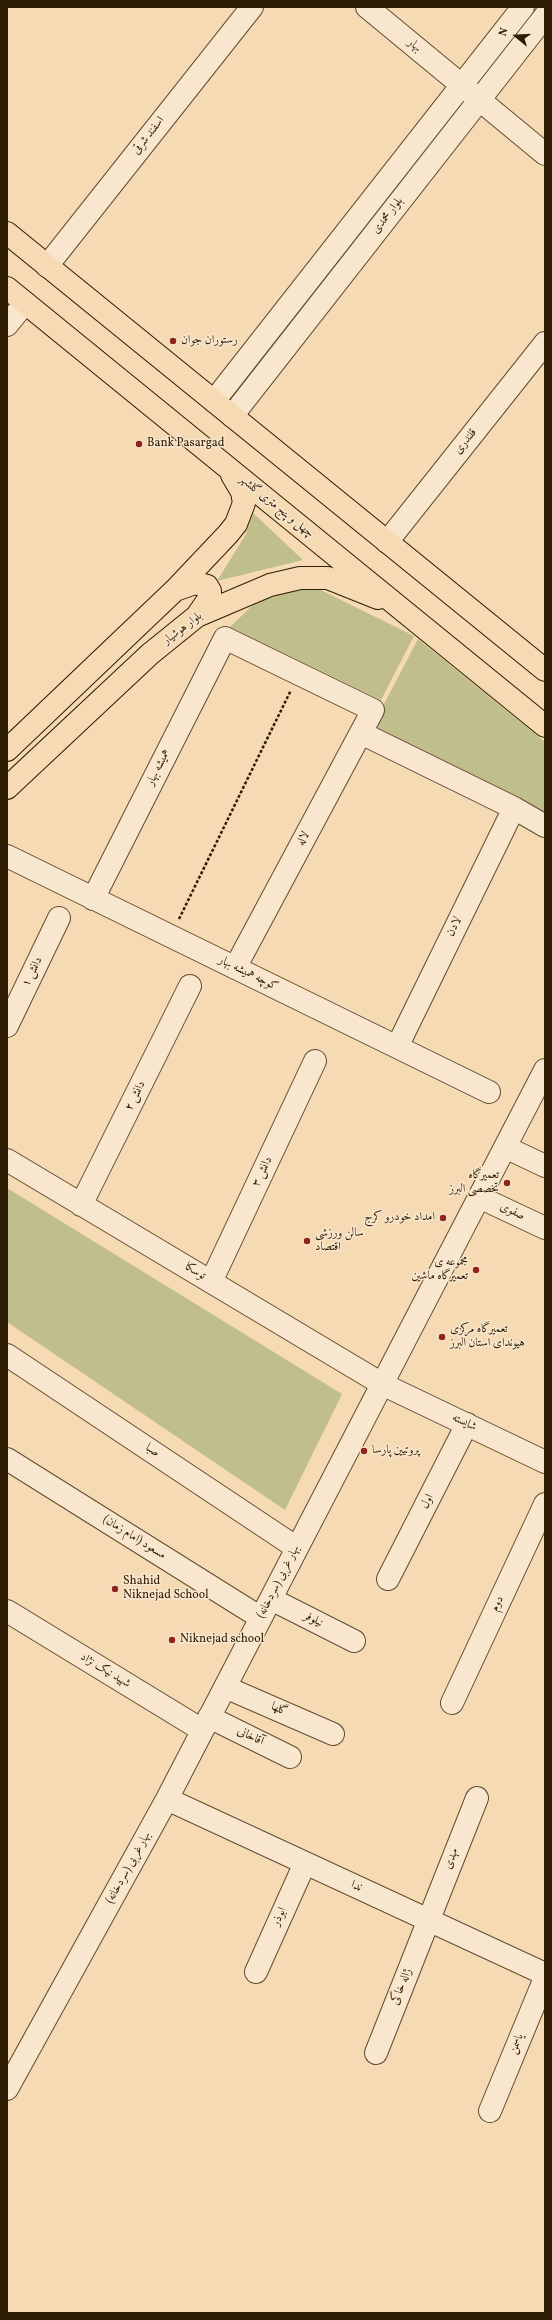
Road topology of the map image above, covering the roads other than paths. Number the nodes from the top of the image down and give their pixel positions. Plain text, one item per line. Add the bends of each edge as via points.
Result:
1 (252, 7) edge
2 (367, 7) edge
3 (523, 7) edge
4 (545, 16) edge
5 (461, 85) junction
6 (479, 99) junction
7 (545, 154) edge
8 (7, 233) edge
9 (47, 266) junction
10 (7, 288) edge
11 (25, 303) junction
12 (7, 325) edge
13 (545, 343) edge
14 (245, 360) junction
15 (262, 378) junction
16 (214, 401) junction
17 (232, 416) junction
18 (230, 470) junction
19 (387, 542) junction
20 (175, 590) junction
21 (402, 608) junction
22 (197, 616) junction
23 (545, 670) edge
24 (373, 710) joint
25 (545, 726) edge
26 (361, 733) junction
27 (7, 750) edge
28 (7, 788) edge
29 (514, 808) junction
30 (545, 826) edge
31 (7, 856) edge
32 (93, 899) junction
33 (59, 918) dead end
34 (235, 968) junction
35 (190, 986) dead end
36 (7, 1026) edge
37 (397, 1047) junction
38 (315, 1061) dead end
39 (545, 1070) edge
40 (489, 1092) dead end
41 (505, 1147) junction
42 (7, 1160) edge
43 (545, 1166) edge
44 (479, 1197) junction
45 (82, 1205) junction
46 (545, 1228) edge
47 (211, 1282) junction
48 (7, 1355) edge
49 (382, 1384) junction
50 (467, 1424) junction
51 (7, 1458) edge
52 (545, 1462) edge
53 (545, 1504) edge
54 (297, 1548) junction
55 (388, 1579) dead end
56 (271, 1599) junction
57 (7, 1611) edge
58 (261, 1618) junction
59 (354, 1641) dead end
60 (225, 1687) junction
61 (452, 1703) dead end
62 (206, 1723) junction
63 (334, 1734) dead end
64 (290, 1757) dead end
65 (477, 1798) dead end
66 (167, 1799) junction
67 (305, 1863) junction
68 (428, 1920) junction
69 (256, 1972) dead end
70 (545, 1974) edge
71 (545, 1978) edge
72 (376, 2053) dead end
73 (7, 2089) edge
74 (490, 2111) dead end

1 - 9 street, اسفند شرقی
2 - 5 street, بهار
3 - 5 street, بلوار محمدی
4 - 6 street, بلوار محمدی
5 - 6 street, بهار
5 - 14 street, بلوار محمدی
6 - 7 street
6 - 15 street, بلوار محمدی
8 - 9 main road
9 - 16 main road
10 - 11 main road, چهل و پنج متری گلشهر
11 - 12 street
11 - 18 main road, چهل و پنج متری گلشهر
13 - 19 street, قلندری
14 - 15 street via 244,375 254,379
14 - 16 street, بلوار محمدی
15 - 17 street, بلوار محمدی
16 - 17 main road
17 - 19 main road
18 - 20 main road via 242,492 244,503 236,524
18 - 21 main road, چهل و پنج متری گلشهر
19 - 23 main road
20 - 22 main road via 195,583 207,586 210,597
20 - 27 main road
21 - 22 main road, بلوار هوشیار via 328,578 300,578 270,585
21 - 25 main road, چهل و پنج متری گلشهر
22 - 28 main road, بلوار هوشیار via 150,654
24 - 26 street, لاله
24 - 32 street, همیشه بهار via 225,638
26 - 29 street
26 - 34 street, لاله
29 - 30 street
29 - 37 street, لادن
31 - 32 street, کوچه همیشه بهار
32 - 34 street, کوچه همیشه بهار
33 - 36 street, دانش ۱
34 - 37 street, کوچه همیشه بهار
35 - 45 street, دانش ۲
37 - 40 street, کوچه همیشه بهار
38 - 47 street, دانش ۳
39 - 41 street, بهار غربی (سردخانه)
41 - 43 street
41 - 44 street, بهار غربی (سردخانه)
42 - 45 street, توسکا
44 - 46 street, صفوی
44 - 49 street, بهار غربی (سردخانه)
45 - 47 street, توسکا
47 - 49 street, توسکا
48 - 54 street, صبا
49 - 50 street, شایسته
49 - 54 street, بهار غربی (سردخانه)
50 - 52 street, شایسته
50 - 55 street, اول
51 - 58 street, مسعود (امام زمان)
53 - 61 street, دوم
54 - 56 street, بهار غربی (سردخانه)
56 - 58 street, بهار غربی (سردخانه)
56 - 59 street, نیلوفر
57 - 62 street, شهید نیک نژاد
58 - 60 street, بهار غربی (سردخانه)
60 - 62 street, بهار غربی (سردخانه)
60 - 63 street, گلها
62 - 64 street, آقاخانی
62 - 66 street, بهار غربی (سردخانه)
65 - 68 street, مهدی
66 - 67 street, ندا
66 - 73 street, بهار غربی (سردخانه)
67 - 68 street, ندا
67 - 69 street, ابوذر
68 - 70 street, ندا
68 - 72 street, ژاله خاکی
71 - 74 street, یاسمن

